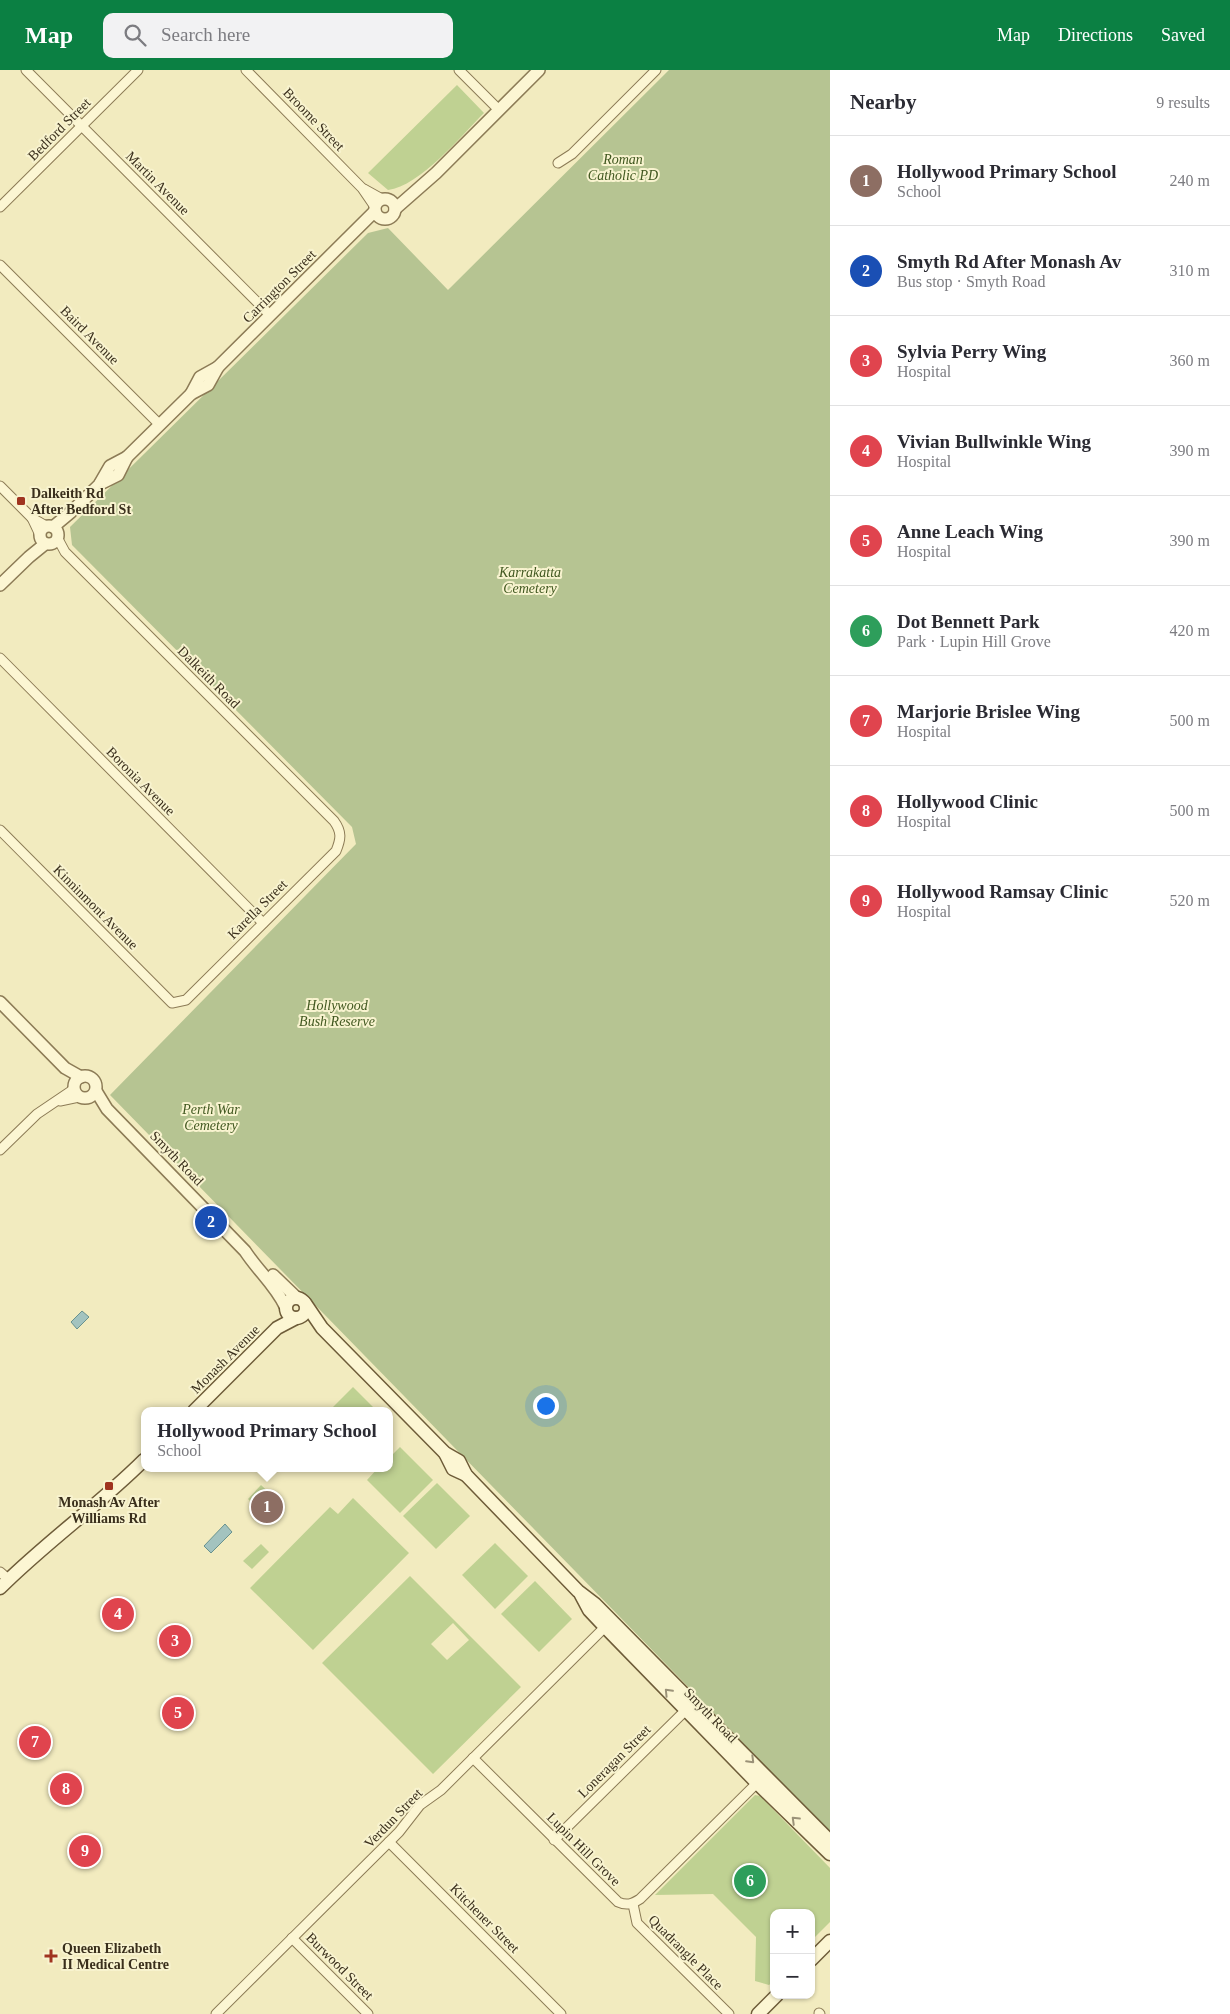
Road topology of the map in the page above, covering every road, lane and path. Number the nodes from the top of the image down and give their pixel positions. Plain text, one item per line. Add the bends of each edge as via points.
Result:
1 (26, 70) edge
2 (138, 70) edge
3 (246, 70) edge
4 (459, 70) edge
5 (539, 70) edge
6 (656, 70) edge
7 (499, 110) junction
8 (82, 126) junction
9 (558, 163) dead end
10 (0, 207) edge
11 (383, 207) junction
12 (0, 264) edge
13 (270, 316) junction
14 (160, 425) junction
15 (0, 486) edge
16 (49, 536) junction
17 (0, 585) edge
18 (0, 658) edge
19 (334, 821) joint
20 (0, 830) edge
21 (263, 923) junction
22 (0, 1002) edge
23 (172, 1003) joint
24 (82, 1090) junction
25 (0, 1150) edge
26 (245, 1251) junction
27 (301, 1300) junction
28 (285, 1307) junction
29 (297, 1318) junction
30 (277, 1328) junction
31 (322, 1328) junction
32 (198, 1407) edge
33 (141, 1463) edge
34 (3, 1580) edge
35 (608, 1624) junction
36 (690, 1706) junction
37 (473, 1758) junction
38 (761, 1779) junction
39 (554, 1840) junction
40 (830, 1841) edge
41 (390, 1842) junction
42 (830, 1854) edge
43 (633, 1904) junction
44 (292, 1938) junction
45 (830, 1941) edge
46 (815, 1956) edge
47 (773, 1999) edge
48 (216, 2014) edge
49 (368, 2014) edge
50 (561, 2014) edge
51 (729, 2014) edge
52 (758, 2014) edge

1 - 8 street, Martin Avenue
2 - 8 street, Bedford Street
3 - 11 street, Broome Street
4 - 7 street
5 - 7 street, Carrington Street
6 - 9 street via 572,154
7 - 11 street, Carrington Street via 416,190
8 - 10 street, Bedford Street
8 - 13 street, Martin Avenue
11 - 13 street, Carrington Street
12 - 14 street, Baird Avenue
13 - 14 street, Carrington Street via 218,367 208,385 191,394
14 - 16 street, Carrington Street via 128,457 118,475 99,485
15 - 16 street
16 - 17 street, Carrington Street
16 - 19 street, Dalkeith Road
18 - 21 street, Boronia Avenue
19 - 21 street, Karella Street via 340,829 341,839 336,851
20 - 23 street, Kinninmont Avenue
21 - 23 street, Karella Street via 186,1000
22 - 24 street via 65,1068
24 - 25 street via 57,1100
24 - 26 street, Smyth Road via 107,1108
26 - 27 street, Smyth Road
26 - 28 street, Smyth Road via 276,1288
27 - 28 main road via 290,1299
27 - 29 main road via 305,1312
27 - 31 main road, Smyth Road
28 - 29 main road via 290,1316
28 - 30 main road, Monash Avenue
29 - 30 main road, Monash Avenue
29 - 31 main road, Smyth Road
30 - 32 main road, Monash Avenue
31 - 35 main road, Smyth Road via 445,1453 459,1461 466,1475
33 - 34 main road via 120,1485
35 - 36 main road, Smyth Road
35 - 37 street, Verdun Street
36 - 38 main road, Smyth Road
36 - 39 street, Loneragan Street
37 - 39 street, Lupin Hill Grove
37 - 41 street, Verdun Street via 441,1790 420,1805
38 - 40 main road, Smyth Road
42 -> 38 main road, Smyth Road
38 - 43 street
39 - 43 street, Lupin Hill Grove via 618,1902
41 - 44 street, Verdun Street
41 - 50 street, Kitchener Street
43 - 51 street, Quadrangle Place via 637,1924
44 - 48 street, Verdun Street
44 - 49 street, Burwood Street
45 - 46 main road
47 - 52 main road

